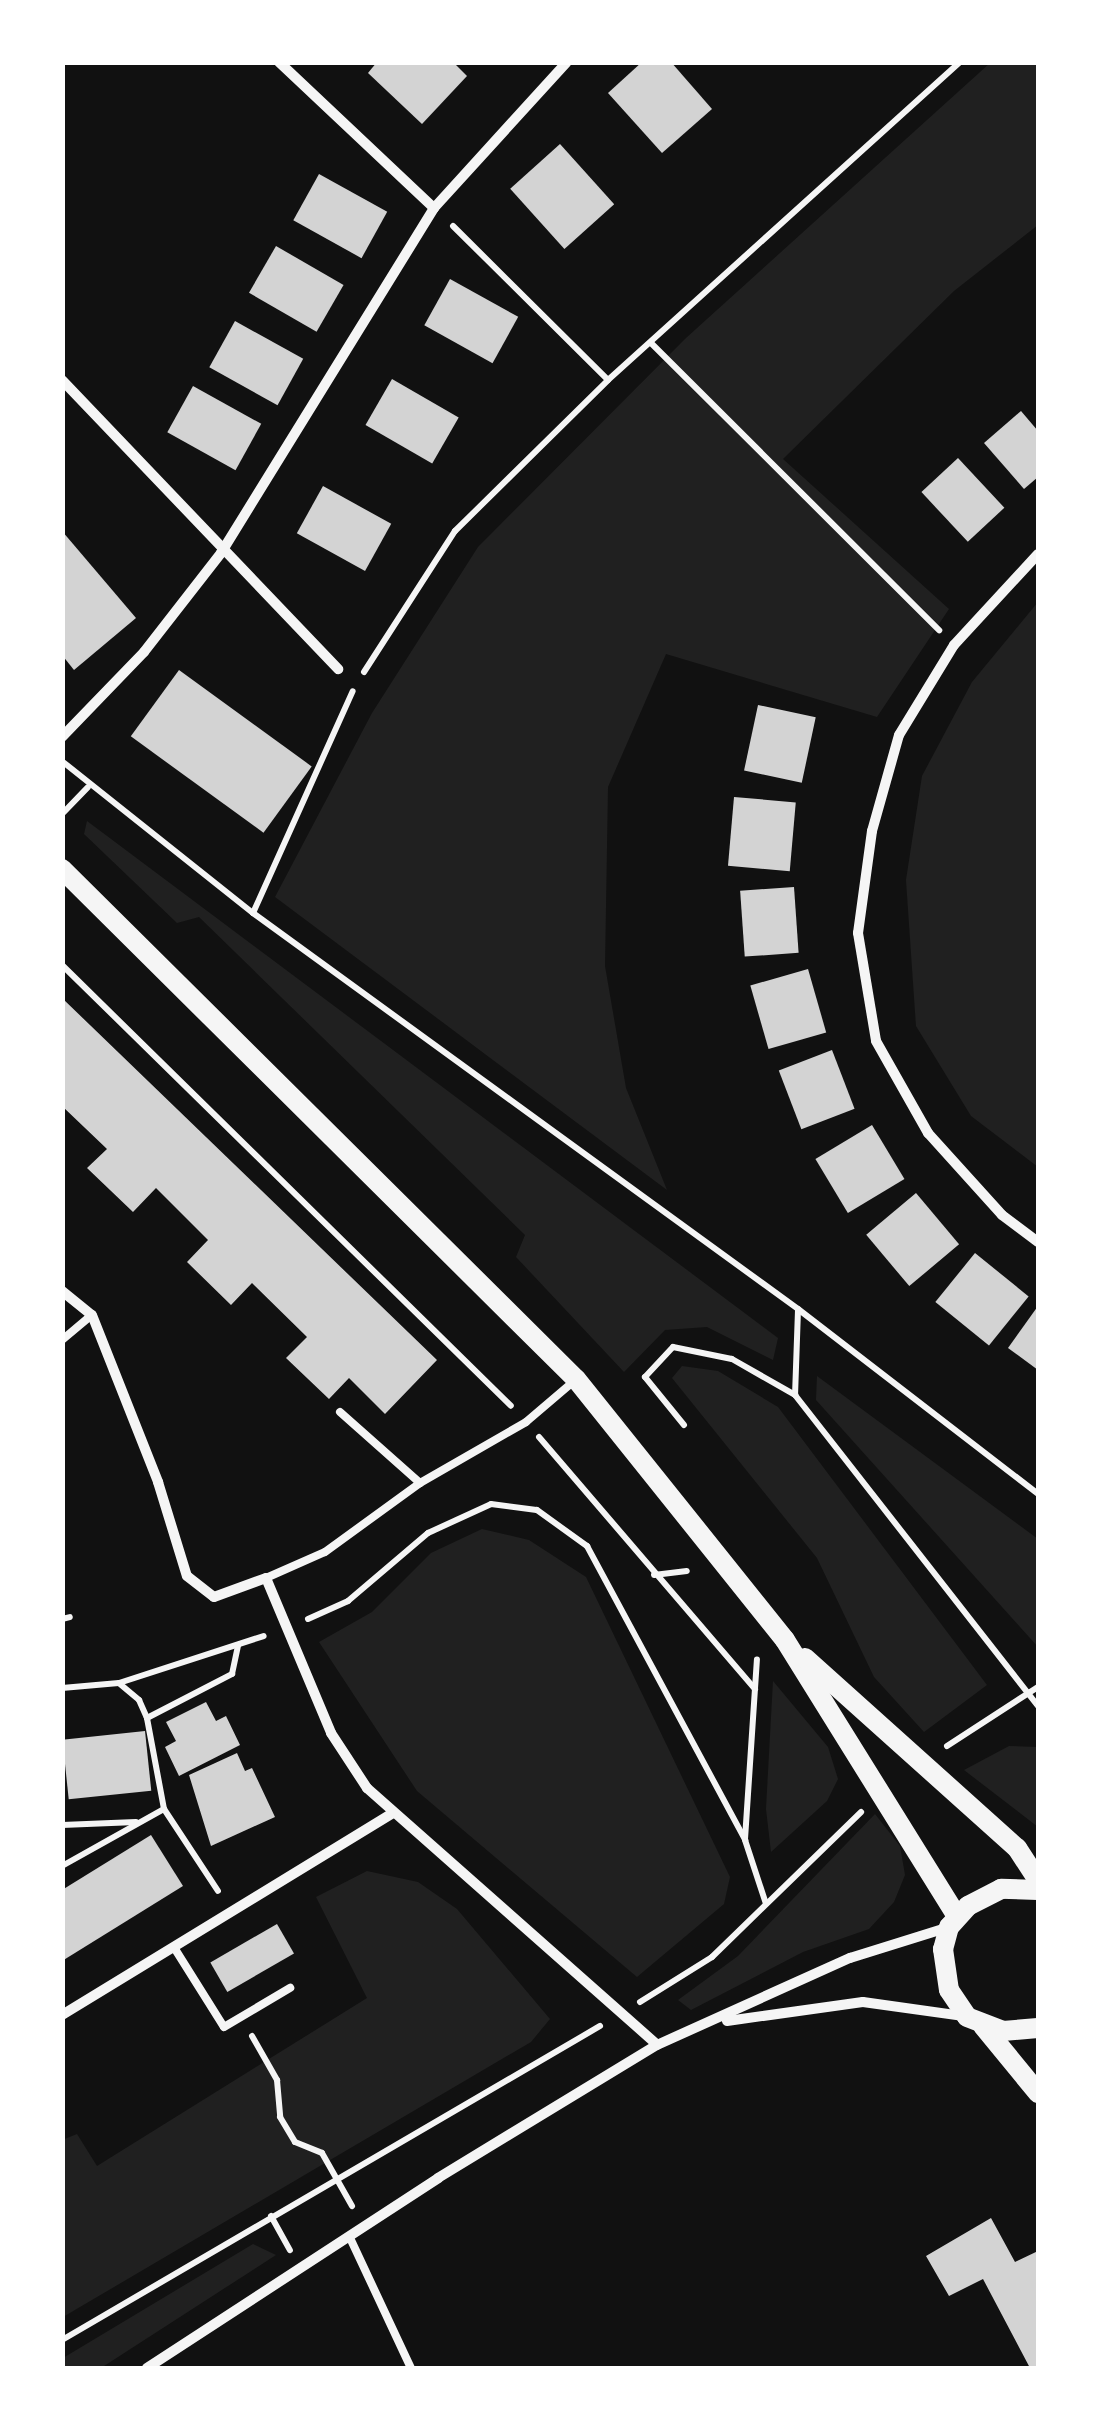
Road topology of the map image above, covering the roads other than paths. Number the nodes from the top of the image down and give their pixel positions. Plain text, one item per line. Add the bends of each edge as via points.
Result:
1 (279, 62) edge
2 (567, 62) edge
3 (434, 208) junction
4 (62, 380) edge
5 (221, 553) junction
6 (1038, 554) edge
7 (338, 669) dead end
8 (62, 737) edge
9 (62, 869) edge
10 (1038, 1242) edge
11 (62, 1291) edge
12 (92, 1316) junction
13 (62, 1340) edge
14 (576, 1378) junction
15 (340, 1412) dead end
16 (420, 1483) junction
17 (266, 1578) junction
18 (785, 1640) junction
19 (390, 1814) junction
20 (1038, 1880) edge
21 (1038, 1890) edge
22 (953, 1922) junction
23 (176, 1949) junction
24 (290, 1988) dead end
25 (62, 2015) edge
26 (975, 2021) junction
27 (716, 2022) junction
28 (1038, 2028) edge
29 (657, 2045) junction
30 (1038, 2093) edge
31 (350, 2240) junction
32 (148, 2368) edge
33 (411, 2368) edge

1 - 3 street
2 - 3 street
3 - 5 street
4 - 5 street
5 - 7 street
5 - 8 street via 144,652
6 - 10 street via 954,645 899,735 872,831 858,933 876,1041 928,1133 1002,1215
9 - 14 main road
11 - 12 street
12 - 13 lane
12 - 17 street via 158,1482 187,1576 214,1597
14 - 16 lane via 526,1422
14 - 18 main road
15 - 16 lane
16 - 17 lane via 325,1552
17 - 19 street via 331,1733
18 - 20 main road via 1016,1848
18 - 22 main road
19 - 23 street
19 - 29 street
21 - 22 main road via 1001,1890
22 - 26 main road via 944,1969
22 - 27 street via 850,1958
23 - 24 lane via 224,2027
23 - 25 street
26 - 27 street via 864,2002
26 - 28 main road
26 - 30 main road
27 - 29 street
29 - 31 street via 438,2178
31 - 32 street
31 - 33 lane

